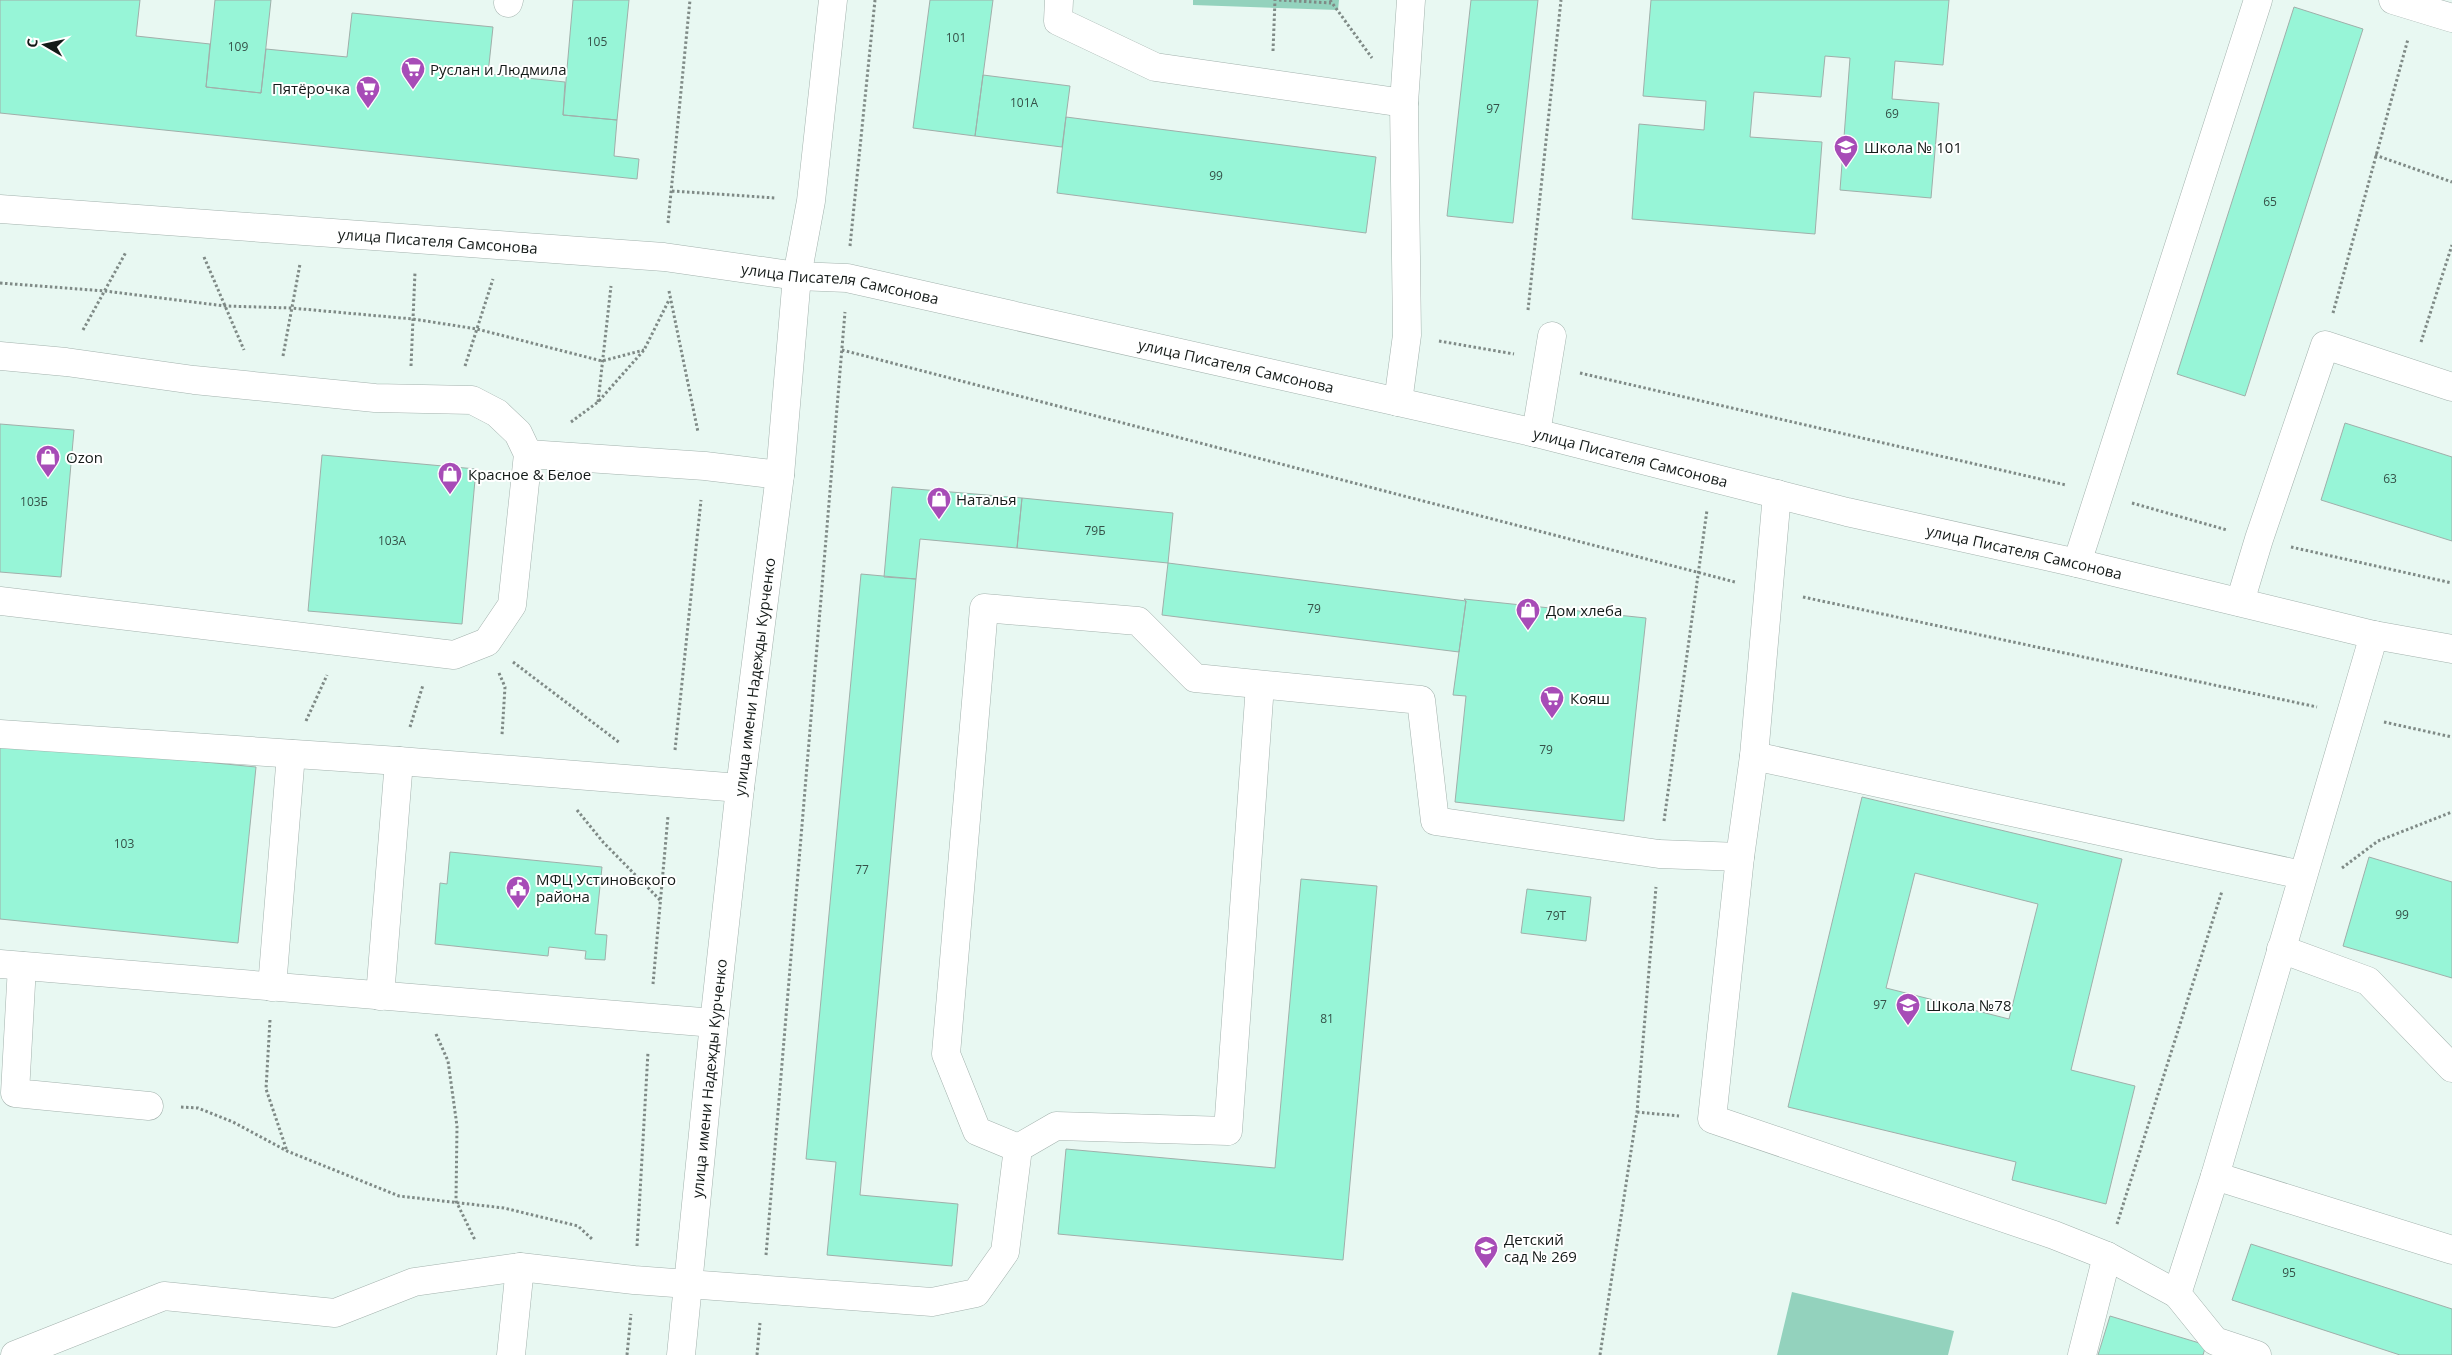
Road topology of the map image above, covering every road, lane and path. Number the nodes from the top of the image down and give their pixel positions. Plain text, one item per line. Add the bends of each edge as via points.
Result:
1 (690, 0) edge
2 (833, 0) edge
3 (875, 0) edge
4 (1059, 0) edge
5 (1275, 0) edge
6 (1280, 0) edge
7 (1411, 0) edge
8 (1561, 0) edge
9 (2258, 0) edge
10 (1331, 1) edge
11 (2405, 4) edge
12 (2452, 18) edge
13 (1272, 84) junction
14 (1404, 103) junction
15 (2375, 156) junction
16 (2452, 182) edge
17 (672, 191) junction
18 (811, 201) junction
19 (0, 208) edge
20 (853, 217) junction
21 (144, 219) junction
22 (189, 222) junction
23 (306, 231) junction
24 (416, 239) junction
25 (2452, 245) edge
26 (503, 246) junction
27 (614, 254) junction
28 (664, 257) junction
29 (797, 276) junction
30 (847, 278) junction
31 (0, 283) edge
32 (105, 291) junction
33 (670, 300) junction
34 (225, 306) junction
35 (291, 308) junction
36 (1528, 316) dead end
37 (413, 320) junction
38 (477, 329) junction
39 (1406, 335) junction
40 (1552, 336) dead end
41 (2325, 345) junction
42 (644, 350) junction
43 (842, 350) junction
44 (0, 356) edge
45 (602, 361) junction
46 (66, 362) junction
47 (1547, 366) junction
48 (2411, 374) junction
49 (2452, 387) edge
50 (269, 388) junction
51 (410, 399) junction
52 (455, 400) junction
53 (598, 402) junction
54 (1398, 402) junction
55 (1536, 433) junction
56 (528, 454) junction
57 (705, 466) junction
58 (780, 475) junction
59 (1712, 478) junction
60 (1777, 494) junction
61 (2099, 494) junction
62 (2259, 539) junction
63 (2077, 563) junction
64 (1698, 574) junction
65 (2452, 583) edge
66 (1768, 590) junction
67 (0, 601) edge
68 (2240, 602) junction
69 (2374, 635) junction
70 (342, 642) junction
71 (487, 642) junction
72 (2452, 649) edge
73 (433, 653) junction
74 (1260, 685) junction
75 (2350, 714) junction
76 (0, 734) edge
77 (2452, 737) edge
78 (625, 747) dead end
79 (291, 754) junction
80 (1754, 756) junction
81 (399, 761) junction
82 (502, 769) junction
83 (548, 772) junction
84 (671, 782) junction
85 (740, 788) junction
86 (2452, 812) edge
87 (1659, 854) junction
88 (1740, 857) junction
89 (2231, 860) junction
90 (2340, 870) dead end
91 (2302, 875) junction
92 (661, 901) junction
93 (2281, 949) junction
94 (11, 965) edge
95 (272, 986) junction
96 (380, 996) junction
97 (650, 1018) junction
98 (714, 1023) junction
99 (434, 1031) dead end
100 (2452, 1068) edge
101 (149, 1106) joint
102 (1637, 1112) junction
103 (1712, 1119) junction
104 (1018, 1148) junction
105 (287, 1152) junction
106 (2215, 1176) junction
107 (456, 1201) junction
108 (477, 1244) dead end
109 (2452, 1250) edge
110 (2107, 1256) junction
111 (520, 1267) junction
112 (634, 1280) junction
113 (687, 1284) junction
114 (763, 1290) junction
115 (2178, 1294) junction
116 (16, 1355) edge
117 (511, 1355) edge
118 (627, 1355) edge
119 (681, 1355) edge
120 (757, 1355) edge
121 (1600, 1355) edge
122 (2082, 1355) edge
123 (2258, 1355) edge

1 - 17 path
2 - 18 street, улица имени Надежды Курченко
3 - 20 path
4 - 13 street via 1058,20 1155,67
5 - 13 path
6 - 10 path
7 - 14 street
8 - 36 path
9 - 61 street
10 - 14 path
11 - 12 street
11 - 15 path
13 - 14 street
14 - 39 street
15 - 16 path
15 - 41 path
17 - 18 path
17 - 28 path
18 - 20 path
18 - 29 street, улица имени Надежды Курченко
19 - 21 street, улица Писателя Самсонова
20 - 30 path
21 - 22 street, улица Писателя Самсонова
21 - 32 path
22 - 23 street, улица Писателя Самсонова
22 - 34 path
23 - 24 street, улица Писателя Самсонова
23 - 35 path
24 - 26 street, улица Писателя Самсонова
24 - 37 path
25 - 48 path
26 - 27 street, улица Писателя Самсонова
26 - 38 path
27 - 28 street, улица Писателя Самсонова
27 - 45 path
28 - 29 street, улица Писателя Самсонова
28 - 33 path
29 - 30 street, улица Писателя Самсонова
29 - 58 street, улица имени Надежды Курченко
30 - 43 path
30 - 54 street, улица Писателя Самсонова
31 - 32 path
32 - 34 path
32 - 46 path
33 - 42 path
33 - 57 path
34 - 35 path
34 - 50 path
35 - 37 path
35 - 50 path
37 - 38 path
37 - 51 path
38 - 45 path
38 - 52 path
39 - 47 path via 1523,356
39 - 54 street
40 - 47 street
41 - 48 street
41 - 62 street
42 - 45 path
42 - 53 path
43 - 64 path
43 - 114 path
44 - 46 street
45 - 53 path
46 - 50 street
47 - 55 street
47 - 61 path
48 - 49 street
50 - 51 street
51 - 52 street
52 - 56 street via 472,400 497,413 518,432
53 - 56 path
54 - 55 street, улица Писателя Самсонова
55 - 59 street, улица Писателя Самсонова
56 - 57 street
56 - 71 street via 512,605
57 - 58 street
57 - 84 path
58 - 85 street, улица имени Надежды Курченко
59 - 60 street, улица Писателя Самсонова
59 - 64 path
60 - 63 street, улица Писателя Самсонова
60 - 66 street
61 - 62 path
61 - 63 street
62 - 65 path
62 - 68 street
63 - 68 street, улица Писателя Самсонова
64 - 66 path
64 - 87 path
66 - 75 path
66 - 80 street
67 - 70 street
68 - 69 street, улица Писателя Самсонова
69 - 72 street, улица Писателя Самсонова
69 - 75 street
70 - 73 street
70 - 79 path
71 - 73 street via 454,655
71 - 78 path
71 - 82 path via 504,687
73 - 81 path
74 - 87 street via 1421,700 1436,821
74 - 104 street via 1228,1131 1056,1126
74 - 104 street via 1195,678 1138,621 984,608 946,1054 978,1131
75 - 77 path
75 - 91 street
76 - 79 street
79 - 81 street
79 - 95 street
80 - 88 street
80 - 89 street
81 - 82 street
81 - 96 street
82 - 83 street
83 - 84 street
83 - 92 path via 603,842
84 - 85 street
84 - 92 path
85 - 98 street, улица имени Надежды Курченко
86 - 90 path via 2378,841
87 - 88 street
87 - 102 path
88 - 103 street
89 - 91 street
89 - 110 path
91 - 93 street
92 - 97 path
93 - 100 street via 2368,982
93 - 106 street
94 - 95 street
94 - 101 street via 15,1093
95 - 96 street
95 - 105 path via 266,1089
96 - 97 street
97 - 98 street
97 - 112 path
98 - 113 street, улица имени Надежды Курченко
99 - 107 path via 448,1061 456,1126
101 - 105 path via 198,1108 232,1122
102 - 103 path
102 - 121 path
103 - 110 street
104 - 114 street via 1005,1252 976,1293 932,1302
105 - 107 path via 399,1196
106 - 109 street
106 - 115 street
107 - 108 path
107 - 112 path via 504,1208 578,1226
110 - 115 street
110 - 122 street
111 - 112 street
111 - 116 street via 414,1282 335,1313 164,1296
111 - 117 street
112 - 113 street
112 - 118 path
113 - 114 street
113 - 119 street, улица имени Надежды Курченко
114 - 120 path
115 - 123 street via 2216,1341

